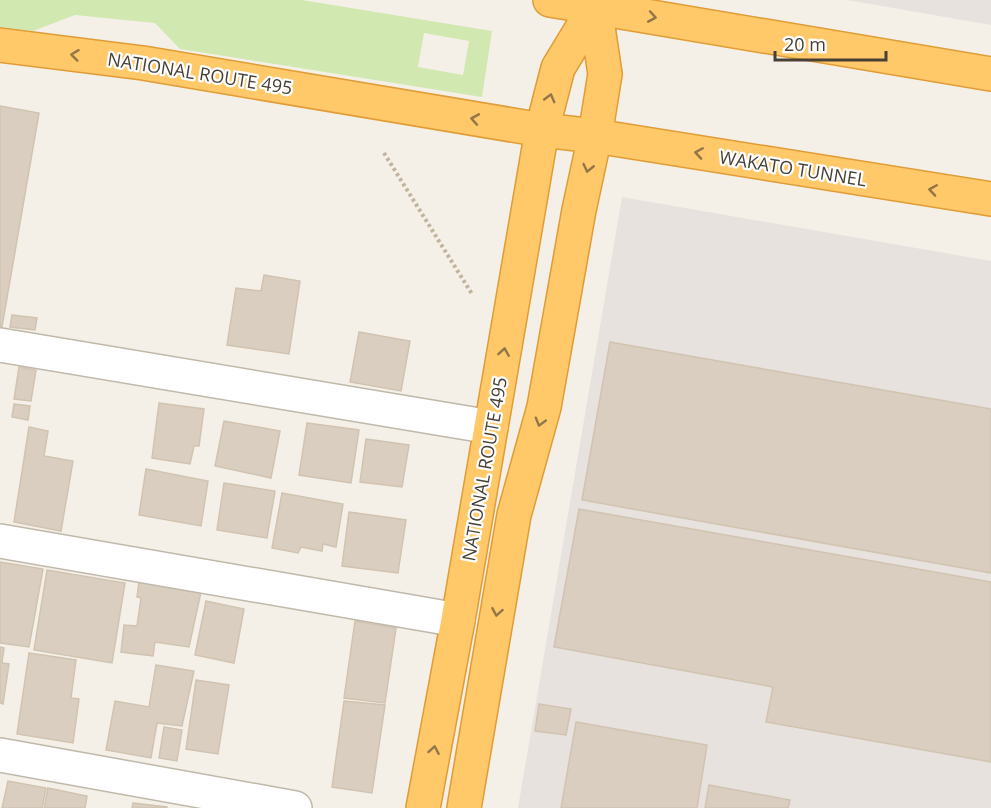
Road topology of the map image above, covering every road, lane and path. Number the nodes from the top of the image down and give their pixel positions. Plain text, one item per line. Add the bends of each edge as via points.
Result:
1 (550, 0) edge
2 (596, 3) edge
3 (0, 45) edge
4 (991, 74) edge
5 (542, 130) junction
6 (595, 136) junction
7 (384, 153) dead end
8 (991, 199) edge
9 (472, 294) dead end
10 (0, 345) edge
11 (491, 428) junction
12 (0, 541) edge
13 (458, 620) junction
14 (0, 755) edge
15 (295, 808) edge
16 (423, 808) edge
17 (464, 808) edge

1 - 2 highway
2 -> 4 highway
5 -> 2 highway, NATIONAL ROUTE 495 via 558,68
2 - 6 highway, NATIONAL ROUTE 495 via 605,75
5 -> 3 highway, NATIONAL ROUTE 495 via 143,63
5 - 6 highway, NATIONAL ROUTE 495
11 -> 5 highway, NATIONAL ROUTE 495
8 -> 6 highway, WAKATO TUNNEL
6 -> 17 highway, NATIONAL ROUTE 495 via 544,407 514,515
7 - 9 path
10 - 11 street
11 - 13 highway, NATIONAL ROUTE 495
12 - 13 street
16 -> 13 highway, NATIONAL ROUTE 495
14 - 15 street

